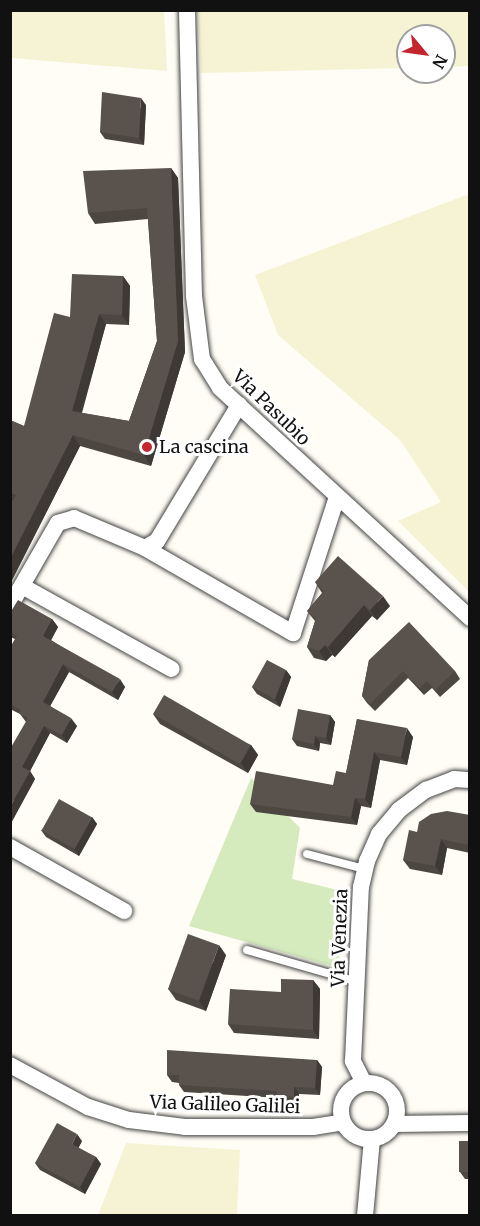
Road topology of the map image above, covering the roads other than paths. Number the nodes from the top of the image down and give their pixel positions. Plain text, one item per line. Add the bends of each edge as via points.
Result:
1 (187, 10) edge
2 (239, 405) junction
3 (337, 497) junction
4 (145, 548) junction
5 (22, 586) junction
6 (10, 606) edge
7 (470, 618) edge
8 (172, 669) dead end
9 (470, 780) edge
10 (10, 847) edge
11 (307, 854) dead end
12 (365, 869) junction
13 (124, 911) dead end
14 (247, 950) dead end
15 (358, 982) junction
16 (10, 1065) edge
17 (364, 1083) junction
18 (343, 1122) junction
19 (470, 1123) edge
20 (394, 1124) junction
21 (372, 1139) junction
22 (366, 1215) edge

1 - 2 street, Via Pasubio via 195,307 202,359 220,388
2 - 3 street, Via Pasubio
2 - 4 street via 157,541
3 - 4 street via 293,633
3 - 7 street, Via Pasubio
4 - 5 street via 74,518 58,523
5 - 6 street
5 - 8 street
9 - 12 street, Via Venezia via 454,779 426,790 399,810 379,834
10 - 13 street
11 - 12 lane
12 - 15 street, Via Venezia
14 - 15 lane
15 - 17 street, Via Venezia via 353,1061
16 - 18 street, Via Galileo Galilei via 88,1107 129,1120 185,1127 313,1128
17 - 18 street via 347,1092 342,1102
17 - 20 street via 374,1083 391,1093 395,1102
18 - 21 street via 356,1136
19 - 20 street
20 - 21 street
21 - 22 street

